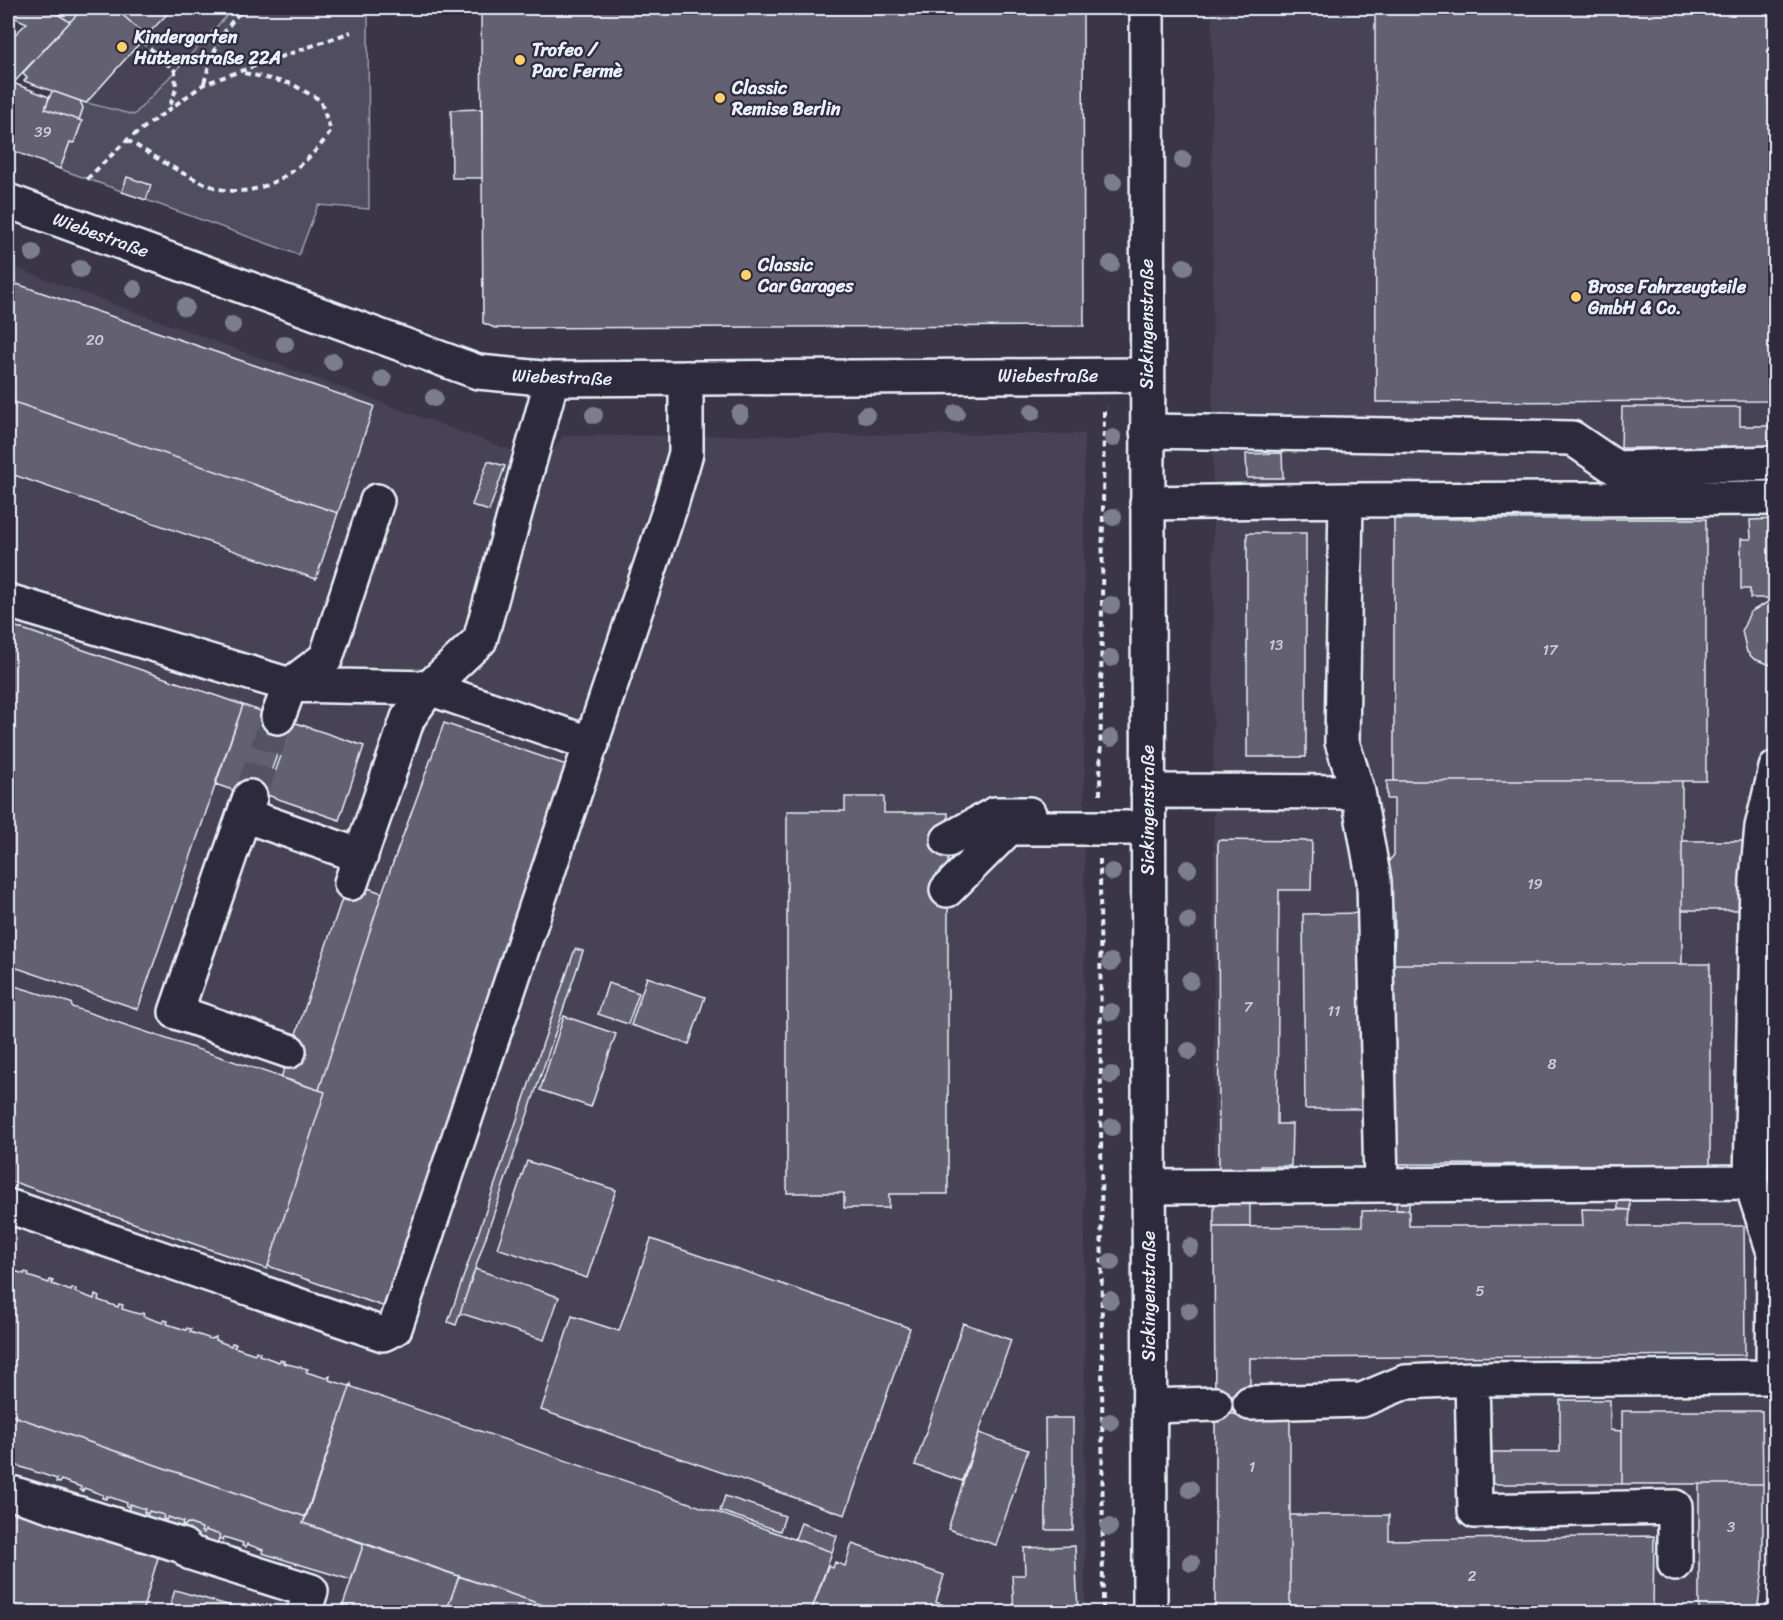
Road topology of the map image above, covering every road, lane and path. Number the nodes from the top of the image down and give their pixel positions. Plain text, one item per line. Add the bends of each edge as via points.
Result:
1 (243, 8) edge
2 (1147, 8) edge
3 (351, 32) dead end
4 (142, 41) dead end
5 (240, 72) junction
6 (204, 84) junction
7 (170, 107) junction
8 (127, 140) junction
9 (87, 179) dead end
10 (8, 201) edge
11 (1147, 375) junction
12 (686, 378) junction
13 (552, 379) junction
14 (1104, 410) dead end
15 (1147, 431) junction
16 (1776, 463) edge
17 (1776, 498) edge
18 (1346, 500) junction
19 (377, 501) dead end
20 (1147, 503) junction
21 (8, 601) edge
22 (290, 685) junction
23 (429, 688) junction
24 (278, 717) tunnel mouth
25 (591, 744) junction
26 (1776, 768) edge
27 (1358, 792) junction
28 (1148, 811) junction
29 (1099, 821) junction
30 (948, 840) dead end
31 (947, 890) dead end
32 (289, 1051) dead end
33 (1751, 1182) junction
34 (1380, 1183) junction
35 (1149, 1187) junction
36 (8, 1206) edge
37 (1774, 1377) edge
38 (1472, 1379) junction
39 (1250, 1402) dead end
40 (1215, 1404) dead end
41 (1149, 1406) junction
42 (8, 1492) edge
43 (1675, 1564) dead end
44 (311, 1591) edge
45 (1776, 1606) edge
46 (1103, 1612) edge
47 (1150, 1612) edge
48 (1774, 1612) edge

1 - 6 path via 214,48
2 - 11 main road, Sickingenstraße
3 - 5 path
4 - 7 path via 175,71 176,89
5 - 6 path
5 - 8 path via 292,84 320,100 332,131 297,170 240,191 213,187
6 - 7 path
7 - 8 path
8 - 9 path
10 - 13 main road, Wiebestraße via 478,372
11 - 12 main road, Wiebestraße
11 - 15 main road, Sickingenstraße
12 - 13 main road, Wiebestraße
12 - 25 main road via 686,453
13 - 23 main road via 480,640
14 - 29 path
15 - 16 main road via 1572,438 1617,468
15 - 20 main road, Sickingenstraße
17 - 18 main road
18 - 20 main road
18 - 27 main road via 1342,742
19 - 22 main road via 326,658
20 - 28 main road, Sickingenstraße
21 - 22 main road
22 - 23 main road
22 - 24 main road
23 - 25 main road
23 - 32 main road via 408,718 356,869 247,806 176,1012
25 - 36 main road via 395,1328 383,1334
26 - 33 main road via 1762,826 1757,879
27 - 28 main road
27 - 34 main road via 1374,881
28 - 29 main road
28 - 35 main road, Sickingenstraße
29 - 30 main road via 995,814
29 - 31 main road via 1009,828
29 - 46 path
33 - 34 main road
33 - 37 main road via 1774,1252
34 - 35 main road
35 - 41 main road, Sickingenstraße
37 - 38 main road
38 - 39 main road via 1405,1382 1362,1400
38 - 43 main road via 1475,1511 1675,1507
40 - 41 main road
41 - 47 main road, Sickingenstraße
42 - 44 main road via 183,1546 191,1553
45 - 48 path

